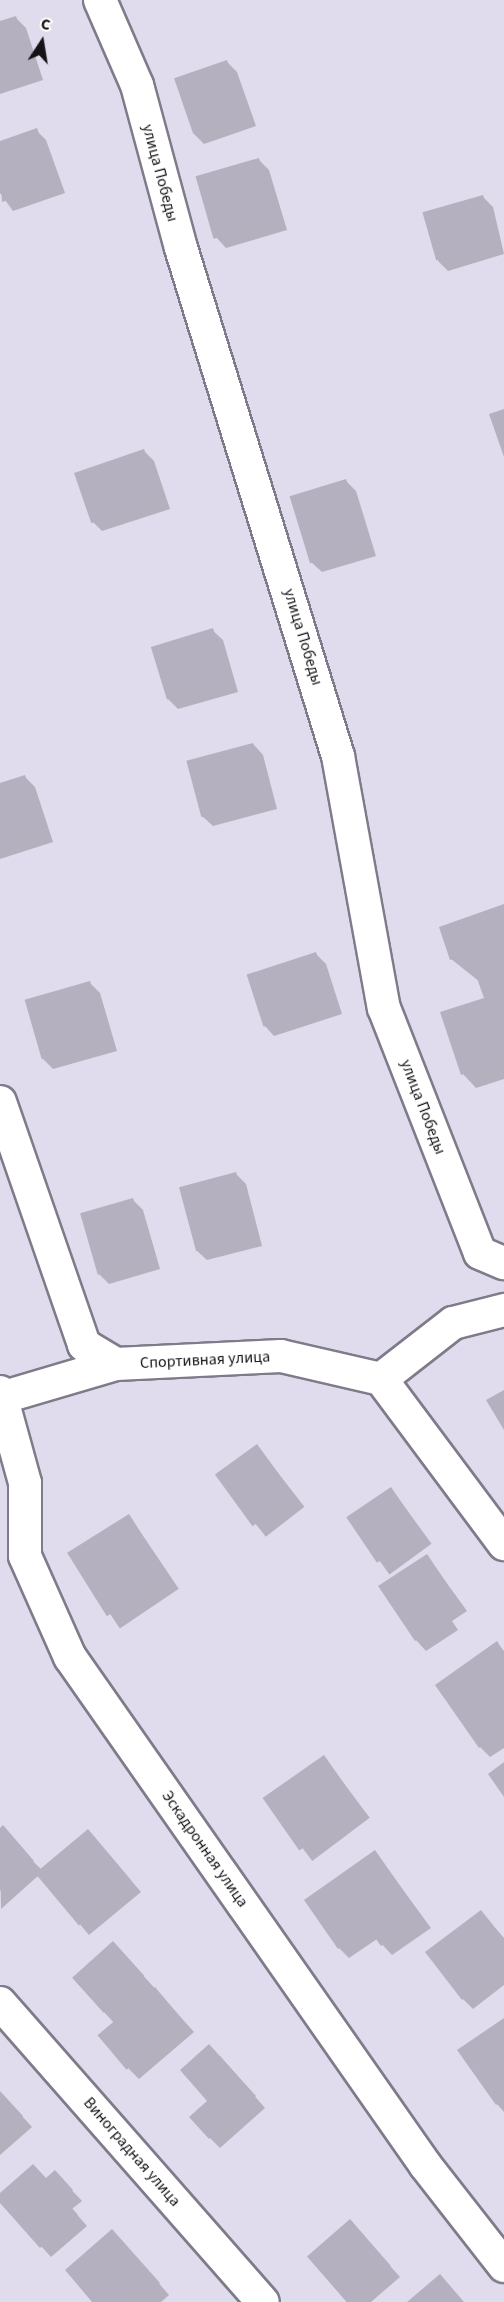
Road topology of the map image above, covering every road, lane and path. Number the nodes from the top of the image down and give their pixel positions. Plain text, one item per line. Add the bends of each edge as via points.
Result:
1 (100, 0) edge
2 (0, 1102) edge
3 (504, 1263) edge
4 (504, 1310) edge
5 (116, 1364) junction
6 (381, 1379) junction
7 (2, 1395) edge
8 (504, 1544) edge
9 (0, 2003) edge
10 (504, 2266) edge
11 (263, 2302) edge

1 - 3 street, улица Победы via 136,85 181,248 333,735 384,1008 480,1253
2 - 5 street, Спортивная улица via 84,1345
4 - 6 street via 453,1323
5 - 6 street, Спортивная улица via 281,1356
5 - 7 street
6 - 8 street
7 - 10 street, Эскадронная улица via 25,1483 25,1556 70,1657 426,2166
9 - 11 street, Виноградная улица

